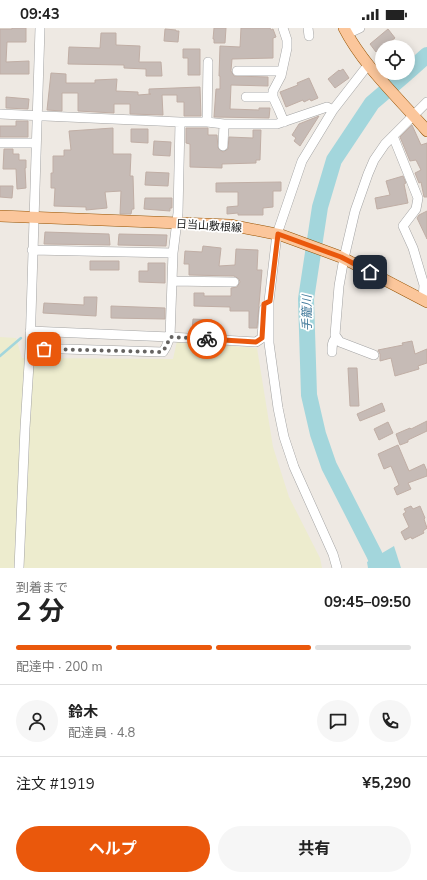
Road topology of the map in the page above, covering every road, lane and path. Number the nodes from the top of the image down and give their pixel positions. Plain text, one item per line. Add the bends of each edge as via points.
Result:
1 (40, 28) edge
2 (360, 28) edge
3 (286, 29) edge
4 (346, 31) edge
5 (208, 62) dead end
6 (370, 66) junction
7 (282, 70) junction
8 (237, 71) dead end
9 (246, 97) dead end
10 (273, 97) junction
11 (427, 102) edge
12 (333, 110) junction
13 (410, 113) junction
14 (0, 114) edge
15 (37, 116) junction
16 (180, 122) junction
17 (206, 122) junction
18 (284, 122) junction
19 (224, 124) junction
20 (427, 131) edge
21 (393, 136) junction
22 (0, 143) edge
23 (35, 143) junction
24 (223, 146) dead end
25 (2, 217) edge
26 (34, 217) junction
27 (176, 224) junction
28 (279, 234) junction
29 (32, 250) junction
30 (173, 253) junction
31 (343, 258) junction
32 (172, 281) junction
33 (234, 282) dead end
34 (270, 301) junction
35 (425, 301) edge
36 (30, 332) junction
37 (170, 337) junction
38 (336, 338) junction
39 (30, 348) junction
40 (332, 352) dead end
41 (374, 355) dead end
42 (19, 568) edge
43 (337, 568) edge

1 - 15 street
2 - 4 street
3 - 7 street via 287,48
4 - 6 main road
5 - 17 street
6 - 12 street
6 - 13 main road
7 - 8 street
7 - 10 street
9 - 10 street
10 - 18 street
11 - 13 street
12 - 18 street via 327,107
12 - 28 street via 302,161
13 - 20 main road
13 - 21 street
14 - 15 street
15 - 16 street
15 - 23 street
16 - 17 street
16 - 27 street
17 - 19 street
18 - 19 street
19 - 24 street
21 - 31 street via 382,149 368,174
21 - 35 street via 418,198 416,209 403,226 424,285
22 - 23 street
23 - 26 street
25 - 26 main road, 日当山敷根線
26 - 27 main road, 日当山敷根線
26 - 29 street
27 - 28 main road, 日当山敷根線 via 230,225
27 - 30 street
28 - 31 main road, 日当山敷根線
28 - 34 street
29 - 30 street
29 - 36 street
30 - 32 street
31 - 35 main road, 日当山敷根線
31 - 38 street
32 - 33 street
32 - 37 street
34 - 37 street via 264,304 262,338 256,342
34 - 43 street via 269,343 284,437
36 - 37 street
36 - 39 street
37 - 39 street via 162,352
38 - 40 street via 333,340
38 - 41 street via 340,342
39 - 42 street

